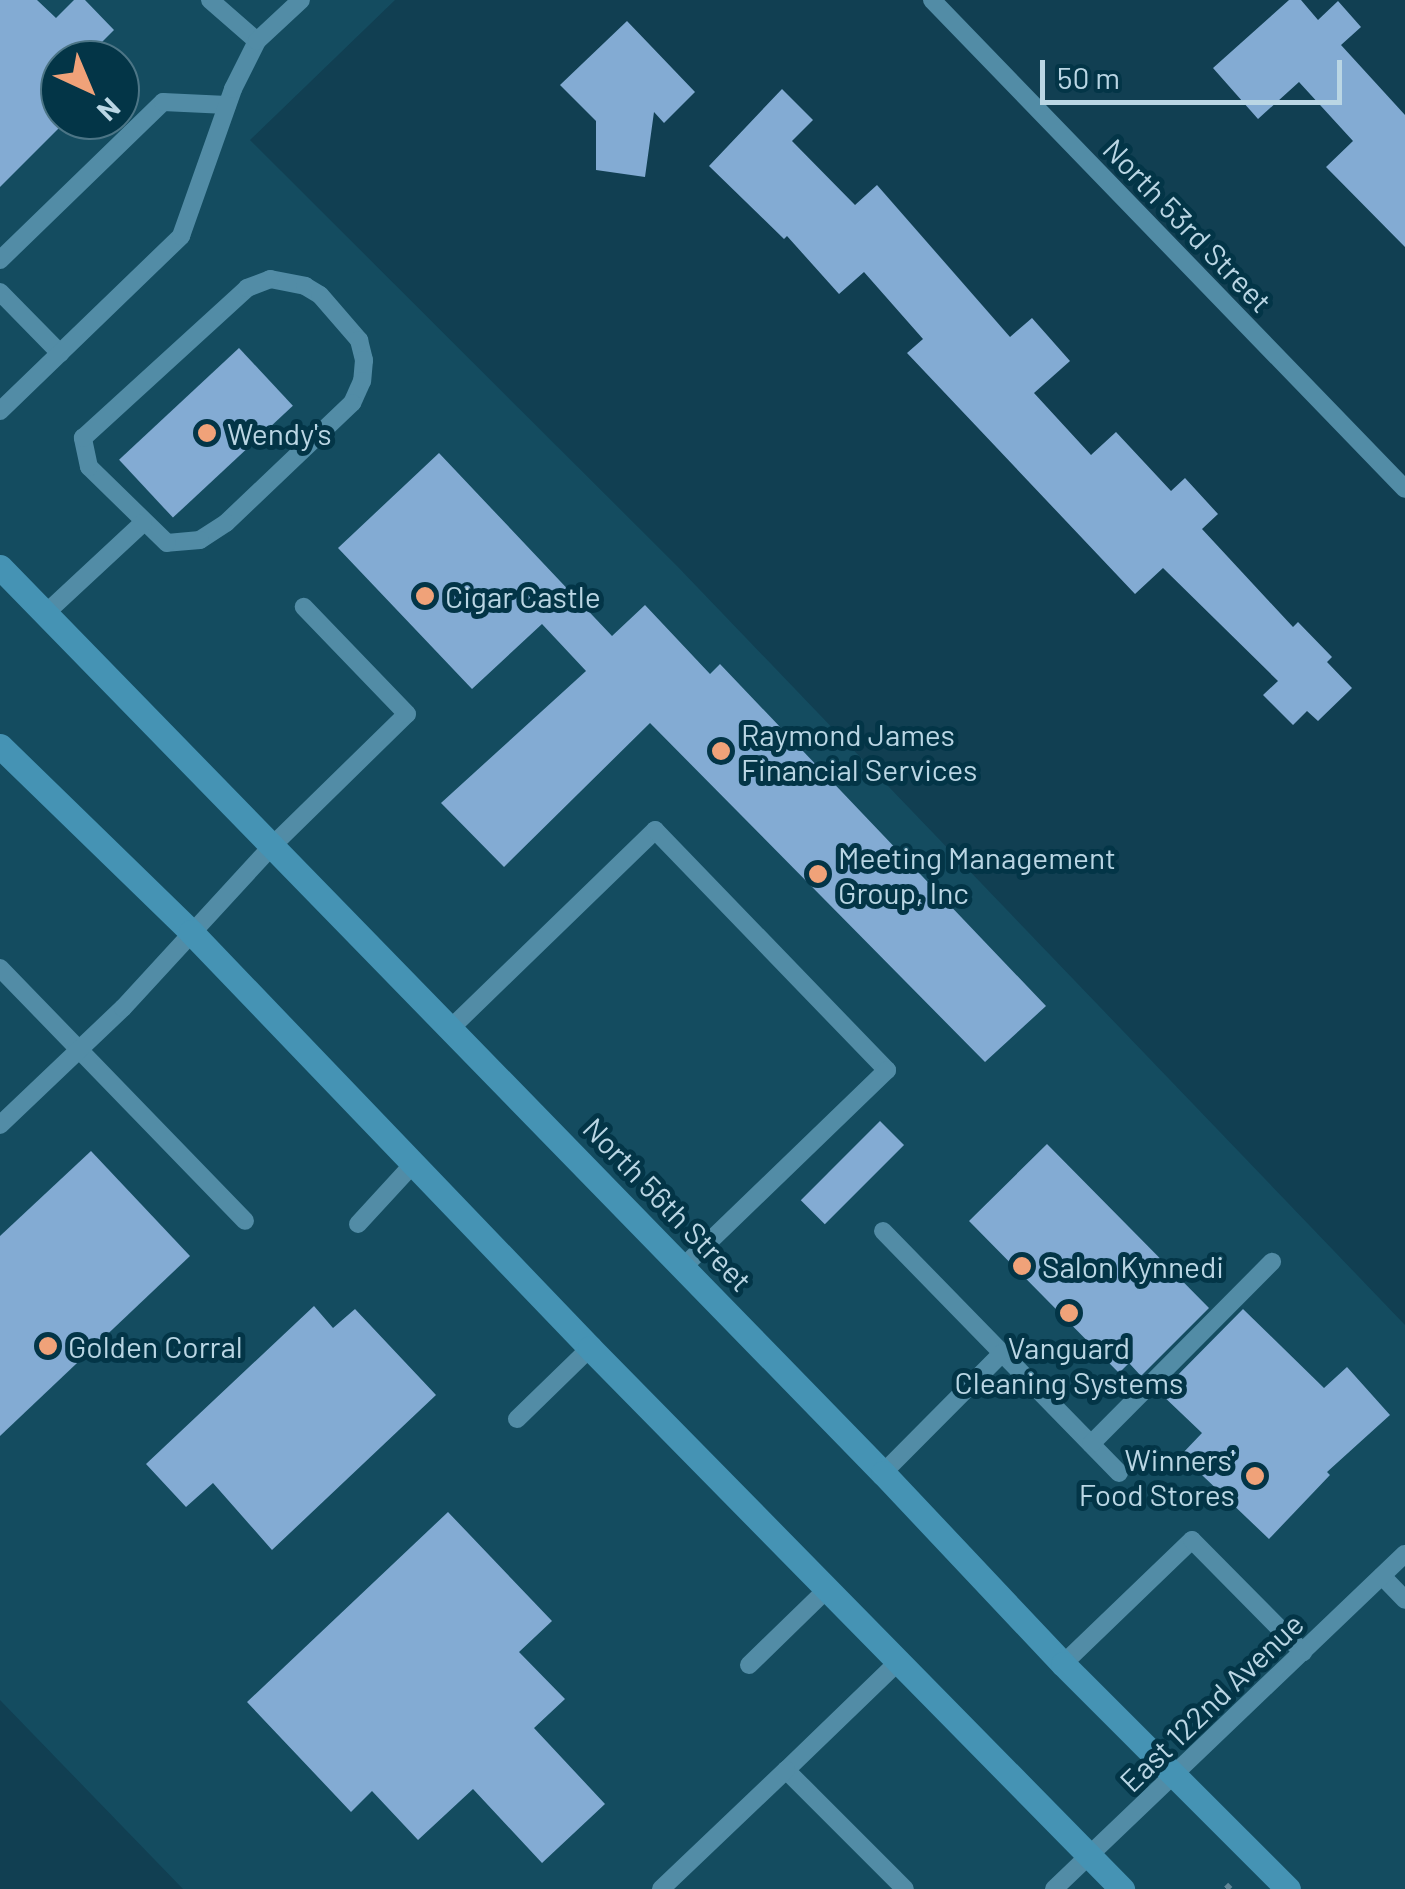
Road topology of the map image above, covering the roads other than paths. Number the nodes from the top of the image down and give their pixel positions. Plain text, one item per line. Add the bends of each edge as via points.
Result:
1 (210, 0) edge
2 (302, 0) edge
3 (932, 0) edge
4 (258, 41) junction
5 (227, 105) junction
6 (0, 260) edge
7 (0, 292) edge
8 (60, 354) junction
9 (0, 411) edge
10 (1405, 489) edge
11 (143, 523) junction
12 (0, 567) edge
13 (304, 607) dead end
14 (46, 614) junction
15 (0, 746) edge
16 (272, 848) junction
17 (191, 932) junction
18 (0, 968) edge
19 (452, 1027) junction
20 (78, 1051) junction
21 (0, 1125) edge
22 (414, 1163) junction
23 (245, 1221) dead end
24 (358, 1224) dead end
25 (883, 1231) dead end
26 (1272, 1262) dead end
27 (683, 1266) junction
28 (590, 1348) junction
29 (1002, 1354) junction
30 (516, 1419) dead end
31 (1091, 1444) junction
32 (884, 1472) junction
33 (1119, 1473) dead end
34 (1405, 1554) edge
35 (1382, 1576) junction
36 (826, 1590) junction
37 (1405, 1600) edge
38 (1304, 1652) junction
39 (898, 1662) junction
40 (1064, 1664) junction
41 (749, 1665) dead end
42 (786, 1770) junction
43 (1176, 1774) junction
44 (1089, 1855) junction
45 (661, 1889) edge
46 (904, 1889) edge
47 (1054, 1889) edge
48 (1122, 1889) edge
49 (1288, 1889) edge

1 - 4 street
2 - 4 street
3 - 10 street, North 53rd Street
4 - 5 street
5 - 6 street via 163,102
5 - 8 street via 181,236
7 - 8 street
8 - 9 street
11 - 11 street via 167,543 200,540 352,403 364,360 359,340 320,295 270,279 247,288 83,438 90,468
11 - 14 street
12 - 14 main road, North 56th Street
13 - 16 street via 407,714
14 - 16 main road, North 56th Street
15 - 17 main road
16 - 17 street
16 - 19 main road, North 56th Street
17 - 20 street
17 - 22 main road
18 - 20 street
19 - 27 main road, North 56th Street
19 - 27 street via 655,830 887,1070
20 - 21 street
20 - 23 street
22 - 24 street
22 - 28 main road
25 - 29 street
26 - 31 street
27 - 32 main road, North 56th Street
28 - 30 street
28 - 36 main road
29 - 31 street
29 - 32 street
31 - 33 street
32 - 40 main road, North 56th Street
34 - 35 street, East 122nd Avenue
35 - 37 street
35 - 38 street, East 122nd Avenue
36 - 39 main road
36 - 41 street
38 - 40 street via 1192,1540
38 - 43 street, East 122nd Avenue
39 - 42 street
39 - 44 main road
40 - 43 main road, North 56th Street
42 - 45 street
42 - 46 street
43 - 44 street, East 122nd Avenue
43 - 49 main road, North 56th Street
44 - 47 street, East 122nd Avenue
44 - 48 main road

